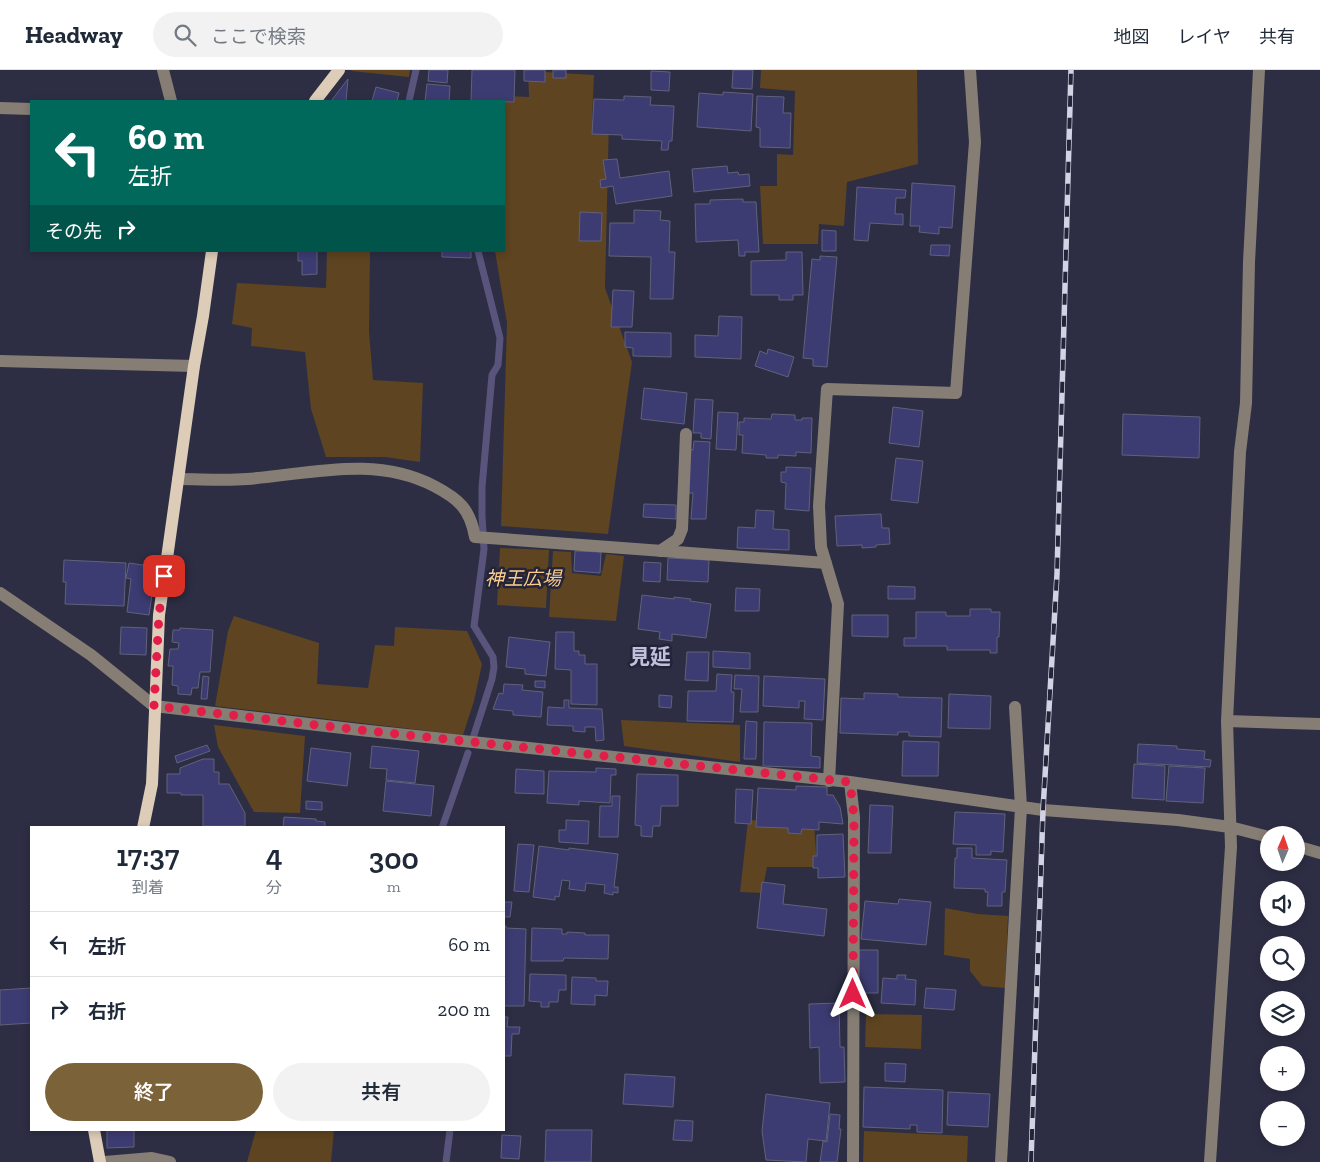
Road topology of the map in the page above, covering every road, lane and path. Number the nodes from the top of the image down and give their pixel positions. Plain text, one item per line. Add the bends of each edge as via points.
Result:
1 (162, 70) edge
2 (339, 70) edge
3 (970, 70) edge
4 (1259, 70) edge
5 (171, 100) edge
6 (316, 100) edge
7 (0, 108) edge
8 (30, 110) edge
9 (212, 252) edge
10 (0, 361) edge
11 (194, 366) junction
12 (686, 434) dead end
13 (178, 479) junction
14 (660, 551) junction
15 (826, 562) junction
16 (0, 592) edge
17 (154, 706) junction
18 (1015, 707) dead end
19 (1227, 721) junction
20 (1320, 724) edge
21 (829, 780) junction
22 (850, 782) junction
23 (1021, 807) junction
24 (143, 826) edge
25 (1230, 827) junction
26 (1260, 835) edge
27 (1305, 849) edge
28 (1320, 853) edge
29 (94, 1131) edge
30 (100, 1162) edge
31 (105, 1162) edge
32 (170, 1162) edge
33 (853, 1162) edge
34 (1001, 1162) edge
35 (1210, 1162) edge

1 - 5 street
2 - 6 main road
3 - 15 street via 975,142 956,393 827,389 819,506
4 - 19 street via 1249,262 1246,403 1240,452
7 - 8 street
9 - 11 main road
10 - 11 street
11 - 13 main road
12 - 14 street via 682,529 678,539
13 - 14 street via 246,479 348,468 390,471 429,484 458,501 472,524 475,537
13 - 17 main road via 159,615
14 - 15 street
15 - 21 street via 838,604
16 - 17 street via 91,655
17 - 21 street
17 - 24 main road via 152,784
18 - 23 street
19 - 20 street
19 - 25 street
21 - 22 street
22 - 23 street
22 - 33 street via 854,817
23 - 25 street
23 - 34 street
25 - 26 street
25 - 35 street
27 - 28 street
29 - 30 main road
31 - 32 street via 152,1158

